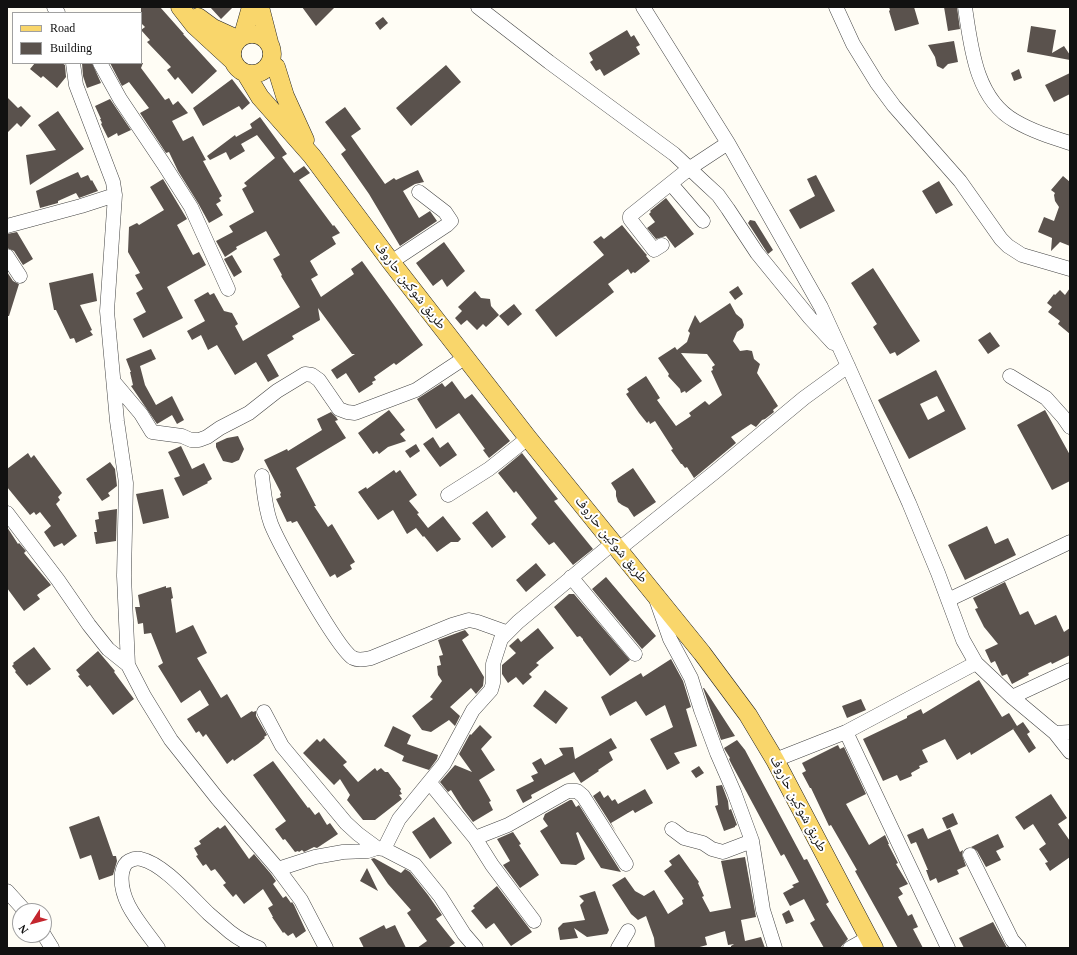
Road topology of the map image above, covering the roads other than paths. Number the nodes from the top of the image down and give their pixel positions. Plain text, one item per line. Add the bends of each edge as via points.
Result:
1 (180, 7) edge
2 (186, 7) edge
3 (251, 7) edge
4 (260, 7) edge
5 (478, 7) edge
6 (643, 7) edge
7 (836, 7) edge
8 (965, 7) edge
9 (240, 37) junction
10 (269, 42) junction
11 (232, 59) junction
12 (270, 63) junction
13 (73, 64) edge
14 (101, 64) edge
15 (246, 74) junction
16 (728, 143) junction
17 (1070, 143) edge
18 (312, 156) junction
19 (690, 168) junction
20 (670, 184) junction
21 (419, 192) dead end
22 (115, 195) junction
23 (703, 222) dead end
24 (7, 226) edge
25 (662, 245) dead end
26 (7, 256) edge
27 (391, 262) junction
28 (1070, 269) edge
29 (20, 276) dead end
30 (228, 289) dead end
31 (466, 357) junction
32 (845, 360) junction
33 (1010, 376) dead end
34 (114, 382) junction
35 (1070, 427) edge
36 (528, 438) junction
37 (262, 476) dead end
38 (448, 495) dead end
39 (7, 513) edge
40 (1070, 542) edge
41 (616, 546) junction
42 (571, 577) junction
43 (653, 592) junction
44 (948, 600) junction
45 (506, 632) junction
46 (635, 654) dead end
47 (976, 663) junction
48 (128, 665) junction
49 (1070, 670) edge
50 (1012, 697) junction
51 (264, 712) dead end
52 (846, 732) junction
53 (1070, 732) edge
54 (1055, 733) junction
55 (1070, 752) edge
56 (775, 760) junction
57 (430, 783) junction
58 (672, 829) dead end
59 (475, 838) junction
60 (752, 841) junction
61 (380, 848) junction
62 (970, 855) dead end
63 (626, 864) dead end
64 (278, 869) junction
65 (7, 891) edge
66 (18, 903) edge
67 (534, 921) dead end
68 (628, 931) dead end
69 (871, 943) edge
70 (158, 948) edge
71 (259, 948) edge
72 (326, 948) edge
73 (476, 948) edge
74 (618, 948) edge
75 (775, 948) edge
76 (850, 948) edge
77 (948, 948) edge
78 (1019, 948) edge

1 - 11 main road via 194,25
2 - 9 main road via 213,28
3 - 9 main road
4 - 10 main road
5 - 19 street
6 - 16 street
7 - 28 street via 853,44 877,83 960,181 1001,239 1022,254
8 - 17 street via 976,66 991,99 1014,121
9 - 10 main road via 250,33 257,34
9 - 11 main road via 233,45
10 - 12 main road via 272,49
11 - 15 main road via 234,65
12 - 15 main road via 260,73
12 - 18 main road, طريق شوكين حاروف via 276,67 285,96
13 - 22 street via 76,85 113,182
14 - 30 street via 120,99 191,207
15 - 18 main road, طريق شوكين حاروف via 260,97
16 - 19 street
16 - 32 street via 800,268
18 - 27 main road, طريق شوكين حاروف
19 - 20 street
19 - 32 street via 718,194 757,253
20 - 23 street
20 - 25 street via 629,218 654,250
21 - 27 street via 445,212 451,221
22 - 24 street
22 - 34 street via 107,311
26 - 29 street
27 - 31 main road, طريق شوكين حاروف
31 - 34 street via 416,390 355,413 339,409 318,380 312,375 305,374 276,391 249,413 199,440 171,433 152,432 141,414
31 - 36 main road, طريق شوكين حاروف
32 - 41 street via 804,398 715,472
32 - 44 street
33 - 35 street via 1046,398
34 - 48 street via 126,483 124,576
36 - 38 street via 489,469
36 - 41 main road, طريق شوكين حاروف
37 - 45 street via 265,503 277,537 314,603 348,655 354,659 371,658 469,620
39 - 48 street via 108,649
40 - 44 street
41 - 42 street
41 - 43 main road, طريق شوكين حاروف
42 - 45 street
42 - 46 street
43 - 56 main road, طريق شوكين حاروف via 748,715
43 - 60 street via 670,639 691,678
44 - 47 street via 963,640
45 - 57 street via 496,652 491,690 473,710 444,764
47 - 50 street
47 - 52 street
48 - 64 street via 171,740
49 - 50 street
50 - 54 street
51 - 61 street via 282,746 346,823
52 - 56 street
52 - 77 street
53 - 54 street
54 - 55 street
56 - 69 main road, طريق شوكين حاروف
57 - 59 street
57 - 61 street via 399,819
58 - 60 street via 684,838 723,852
59 - 63 street via 508,825 568,791 577,791 584,796
59 - 67 street
60 - 75 street via 763,910
61 - 64 street via 315,857
61 - 73 street via 415,865
62 - 78 street via 1012,940
64 - 72 street via 301,900
65 - 66 street
68 - 74 street
69 - 76 street
70 - 71 street via 127,904 121,885 123,868 134,858 155,865 230,932

